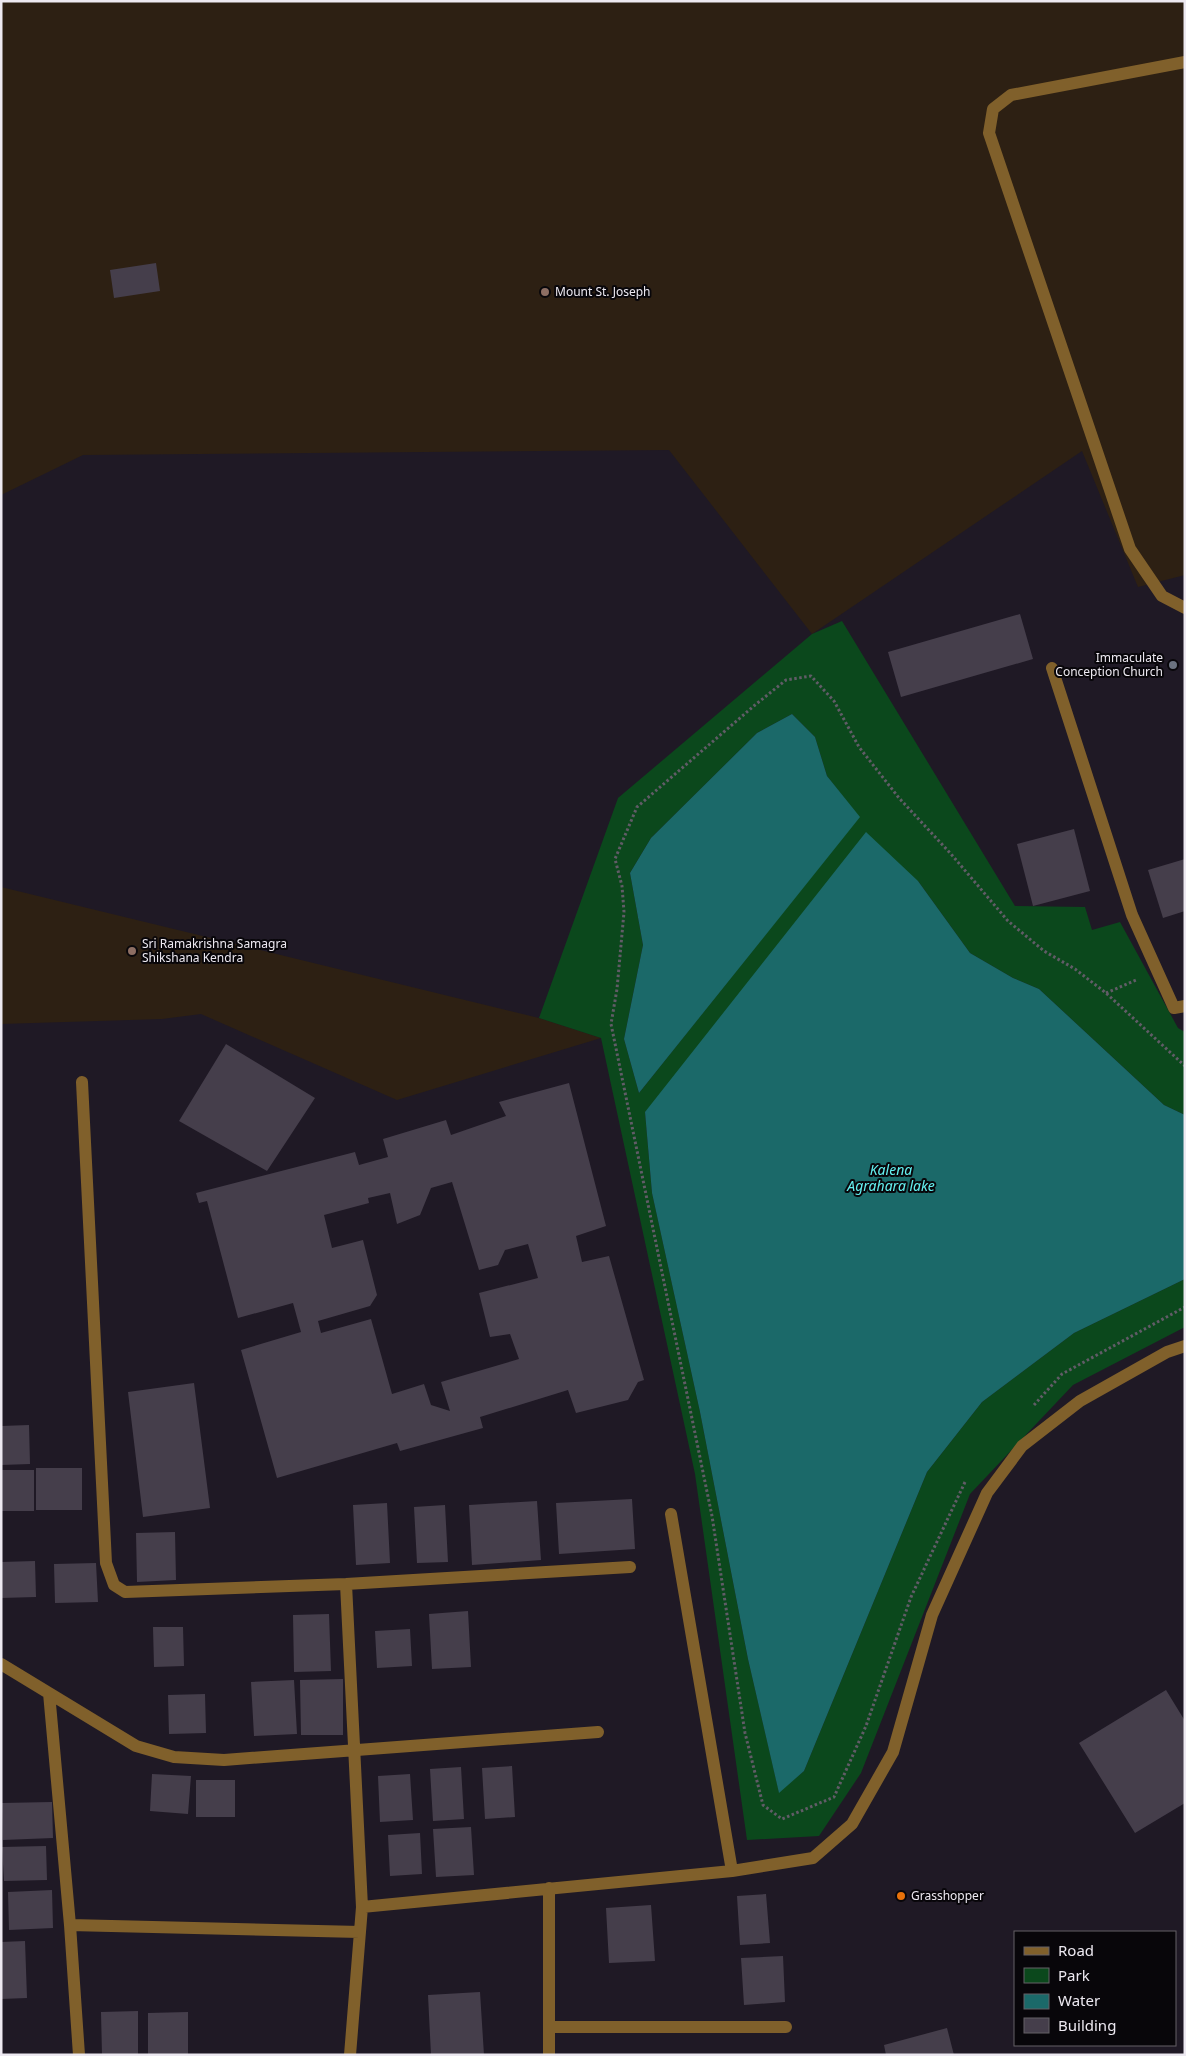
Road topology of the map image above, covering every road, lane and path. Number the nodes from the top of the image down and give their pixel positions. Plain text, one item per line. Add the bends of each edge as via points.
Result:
1 (1185, 62) edge
2 (1185, 608) edge
3 (1052, 668) dead end
4 (1157, 971) junction
5 (1106, 993) junction
6 (1185, 1006) edge
7 (1185, 1066) edge
8 (82, 1082) dead end
9 (1185, 1307) edge
10 (1185, 1346) edge
11 (1028, 1411) dead end
12 (968, 1478) dead end
13 (671, 1514) dead end
14 (630, 1567) dead end
15 (346, 1584) junction
16 (1, 1664) edge
17 (49, 1693) junction
18 (598, 1732) dead end
19 (354, 1751) junction
20 (732, 1871) junction
21 (549, 1888) junction
22 (362, 1906) junction
23 (70, 1925) junction
24 (360, 1932) junction
25 (549, 2027) junction
26 (786, 2027) dead end
27 (79, 2055) edge
28 (350, 2055) edge
29 (549, 2055) edge

1 - 2 street via 1011,95 993,109 989,133 1130,548 1162,596
3 - 4 street via 1132,915
4 - 5 path
4 - 6 street via 1174,1008
5 - 7 path
5 - 12 path via 1044,951 1008,921 900,798 859,746 834,700 811,676 786,680 637,808 615,859 624,912 611,1024 712,1516 746,1733 763,1806 782,1819 834,1797 866,1726 912,1597
8 - 15 street via 106,1563 114,1585 125,1592
9 - 11 path via 1062,1374
10 - 20 street via 1167,1352 1080,1401 1022,1446 987,1493 932,1615 893,1752 852,1824 813,1858
13 - 20 street
14 - 15 street
15 - 19 street
16 - 17 street
17 - 19 street via 136,1746 174,1757 224,1760
17 - 23 street
18 - 19 street
19 - 22 street
20 - 21 street
21 - 22 street
21 - 25 street
22 - 24 street
23 - 24 street
23 - 27 street
24 - 28 street
25 - 26 street
25 - 29 street

